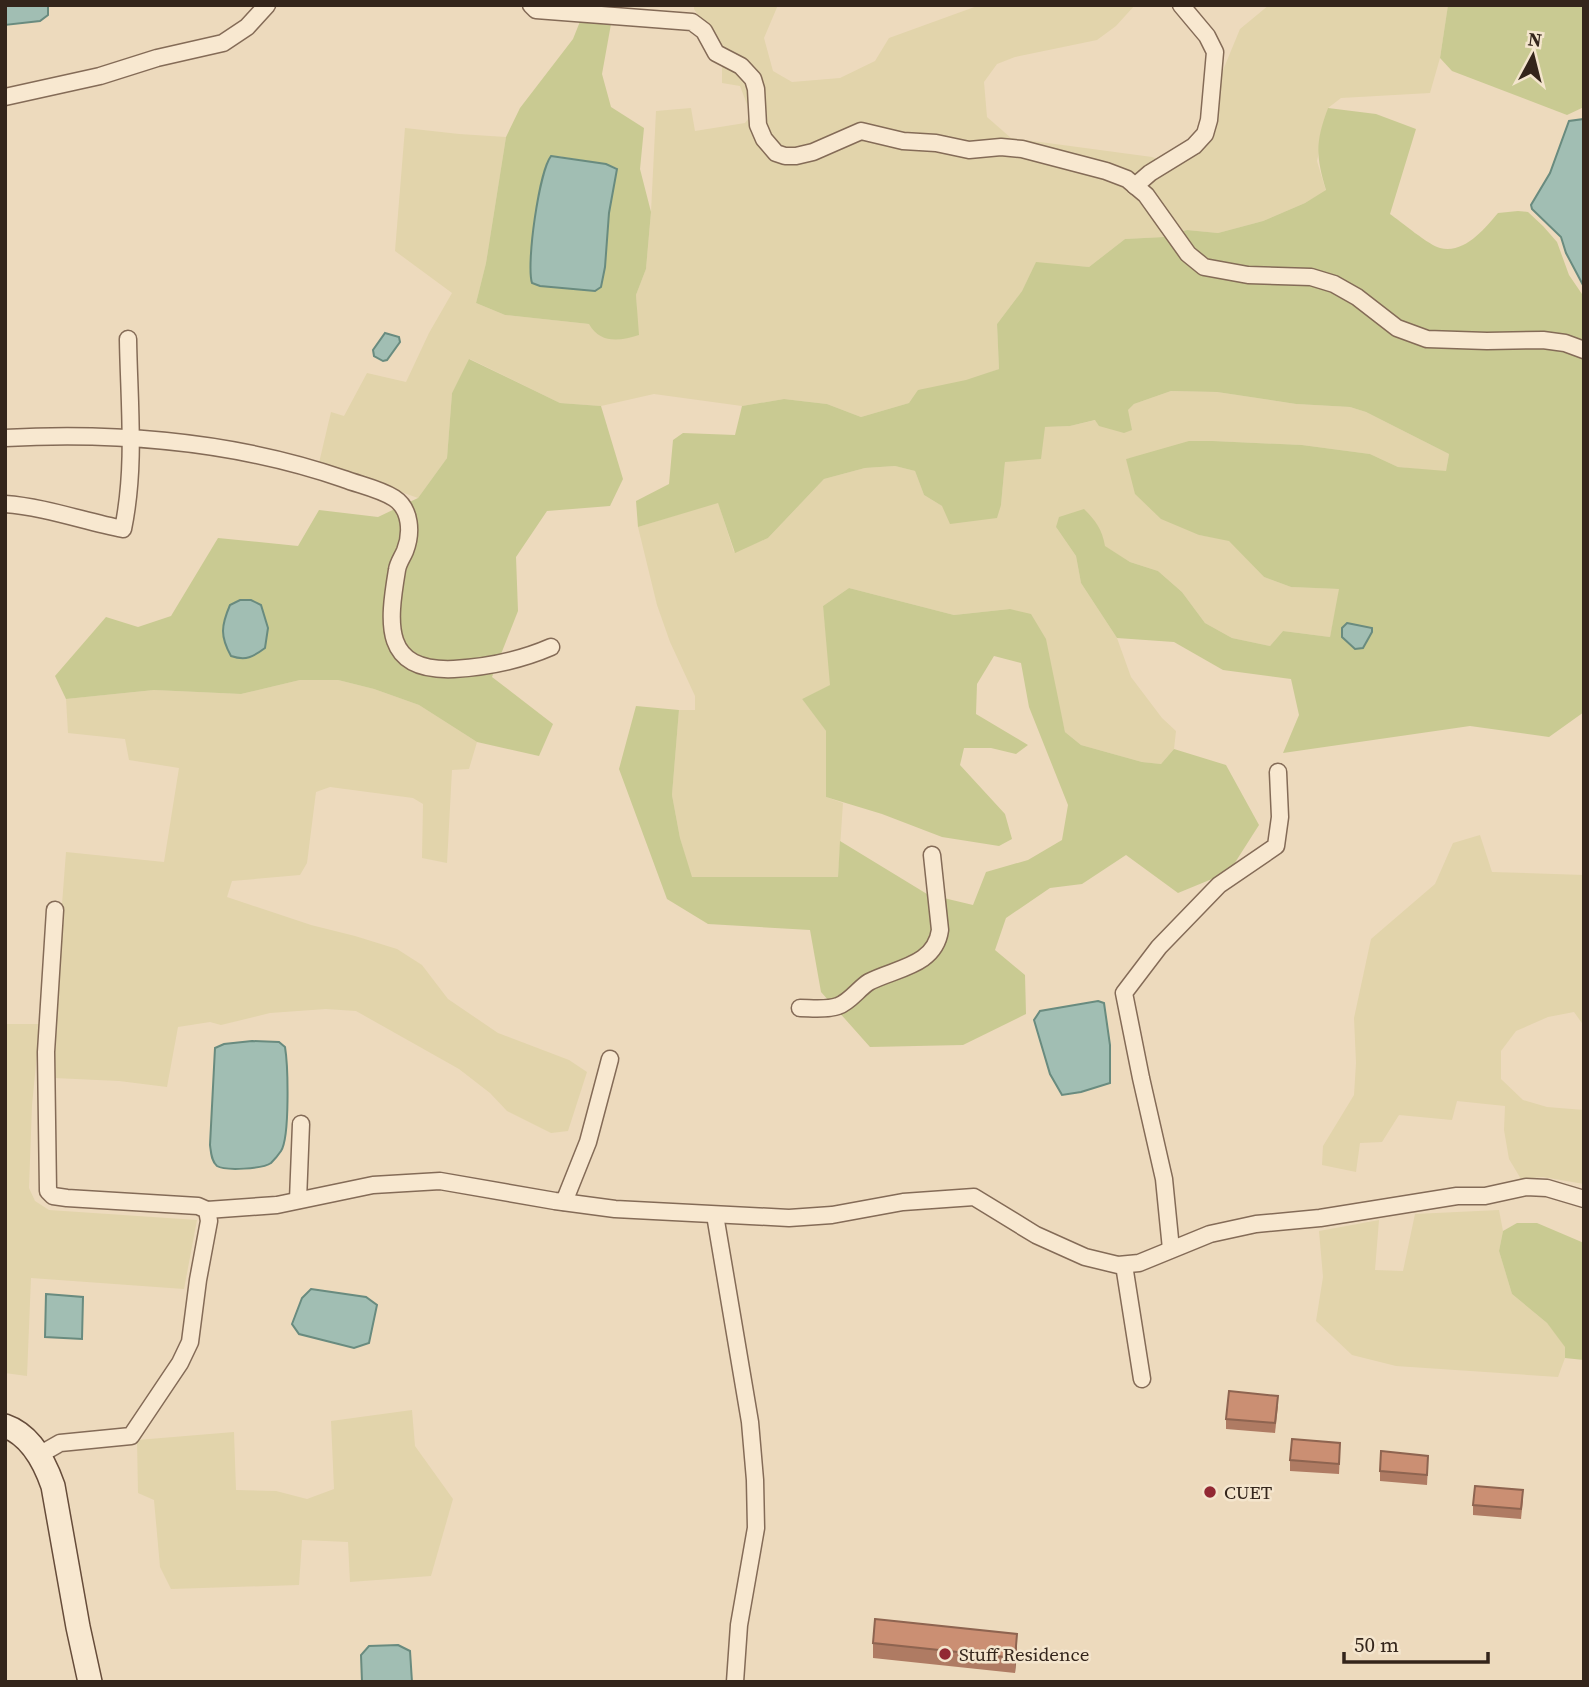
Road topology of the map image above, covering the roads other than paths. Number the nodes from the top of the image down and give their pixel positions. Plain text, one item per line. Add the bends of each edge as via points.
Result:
1 (267, 5) edge
2 (531, 5) edge
3 (1181, 5) edge
4 (5, 97) edge
5 (1135, 186) junction
6 (128, 339) dead end
7 (1584, 350) edge
8 (5, 438) edge
9 (133, 440) junction
10 (5, 504) edge
11 (551, 647) dead end
12 (1278, 772) dead end
13 (932, 855) dead end
14 (55, 910) dead end
15 (800, 1008) dead end
16 (610, 1059) dead end
17 (301, 1124) dead end
18 (1584, 1199) edge
19 (298, 1200) junction
20 (564, 1202) junction
21 (207, 1210) junction
22 (715, 1215) junction
23 (1171, 1249) junction
24 (1124, 1265) junction
25 (1142, 1379) dead end
26 (5, 1426) edge
27 (39, 1455) junction
28 (90, 1682) edge
29 (735, 1682) edge

1 - 4 street via 247,27 223,43
2 - 5 street via 536,10 692,22 704,31 716,53 741,66 753,79 758,125 776,153 785,156 813,152 861,131 969,150 1023,149 1106,171
3 - 5 street via 1215,52 1209,120 1205,134 1194,146
5 - 7 street via 1188,254 1204,267 1248,275 1311,277 1334,284 1397,328 1427,339 1543,340
6 - 9 street
8 - 9 street
9 - 10 street via 123,528
9 - 11 street via 194,444 263,457 311,468 394,498 406,512 408,539 397,568 391,634 412,662 459,669 514,660
12 - 23 street via 1276,846 1219,885 1159,947 1124,993 1164,1179
13 - 15 street via 940,930 939,943 931,953 868,983 839,1006
14 - 21 street via 46,1052 48,1191 67,1198
16 - 20 street via 588,1142
17 - 19 street
18 - 23 street via 1527,1187 1256,1224
19 - 20 street via 373,1185 440,1181
19 - 21 street
20 - 22 street
21 - 27 street via 190,1342 131,1436 60,1443
22 - 24 street via 789,1218 974,1197 1036,1235 1085,1257
22 - 29 street via 750,1422 755,1480 756,1528 739,1625
23 - 24 street
24 - 25 street
26 - 27 main road
27 - 28 main road via 53,1486

